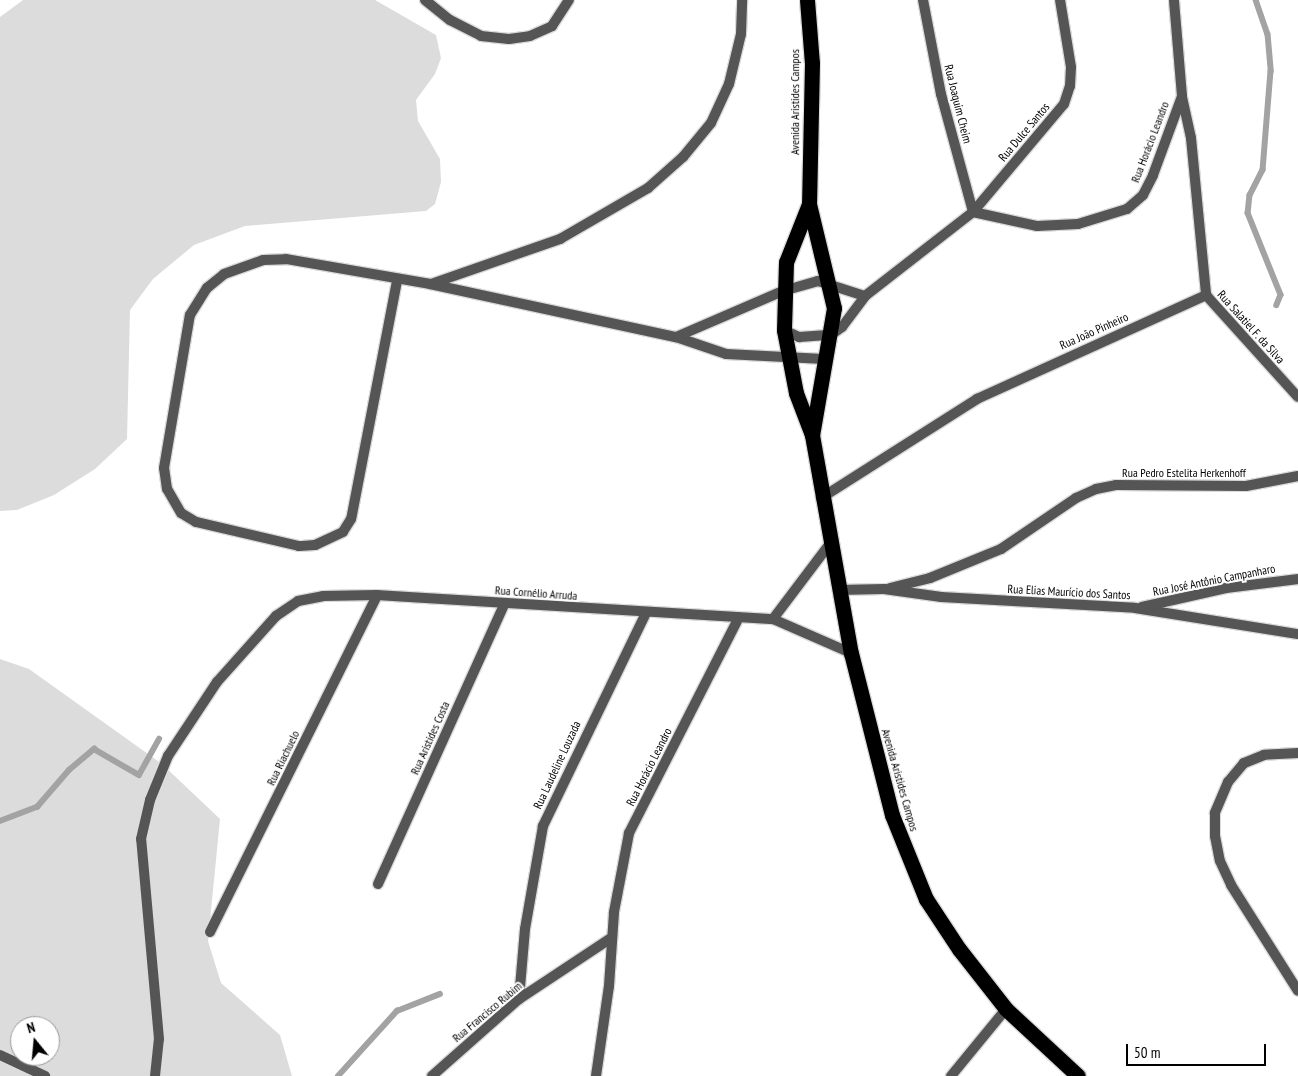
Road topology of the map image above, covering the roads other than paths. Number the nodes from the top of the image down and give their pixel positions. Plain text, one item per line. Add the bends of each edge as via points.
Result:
1 (425, 0) edge
2 (568, 0) edge
3 (742, 0) edge
4 (807, 0) edge
5 (923, 0) edge
6 (1060, 0) edge
7 (1174, 0) edge
8 (1182, 96) junction
9 (809, 204) junction
10 (973, 212) junction
11 (397, 281) junction
12 (830, 283) junction
13 (430, 284) junction
14 (783, 290) junction
15 (1206, 295) junction
16 (865, 296) junction
17 (784, 330) junction
18 (831, 335) junction
19 (676, 337) junction
20 (789, 359) junction
21 (824, 359) junction
22 (1298, 397) edge
23 (812, 435) junction
24 (1298, 476) edge
25 (821, 498) junction
26 (829, 545) junction
27 (1298, 579) edge
28 (884, 589) junction
29 (838, 590) junction
30 (377, 595) junction
31 (505, 603) junction
32 (1135, 608) junction
33 (646, 613) junction
34 (739, 617) junction
35 (773, 619) junction
36 (1298, 634) edge
37 (851, 653) junction
38 (1298, 753) edge
39 (378, 884) dead end
40 (210, 932) dead end
41 (612, 938) junction
42 (1298, 991) edge
43 (519, 999) junction
44 (1006, 1009) junction
45 (0, 1055) edge
46 (45, 1076) edge
47 (155, 1076) edge
48 (432, 1076) edge
49 (596, 1076) edge
50 (951, 1076) edge
51 (1078, 1076) edge

1 - 2 street via 450,20 482,36 509,39 530,36 552,26
3 - 13 street via 741,34 729,84 711,123 683,157 648,188 560,239
4 - 9 highway, Avenida Aristides Campos via 812,63
5 - 10 street, Rua Joaquim Cheim via 941,94
6 - 10 street, Rua Dulce Santos via 1071,67 1070,86 1064,104
7 - 8 street, Rua Horácio Leandro
8 - 10 street, Rua Horácio Leandro via 1153,175 1143,194 1128,209 1078,224 1037,226
8 - 15 street via 1190,138
9 - 12 highway, Avenida Aristides Campos
9 - 14 highway, Avenida Aristides Campos via 796,231
10 - 16 street
11 - 11 street via 286,259 244,266 207,288 190,314 164,468 167,489 181,513 196,522 299,546 315,545 343,532 351,518
11 - 13 street
12 - 14 street via 807,281
12 - 16 street
12 - 18 highway, Avenida Aristides Campos via 834,308
13 - 19 street
14 - 17 highway, Avenida Aristides Campos
14 - 19 street
15 - 22 street, Rua Salatiel F. da Silva
15 - 25 street, Rua João Pinheiro via 977,399
16 - 18 street via 842,327
17 - 18 street via 799,337
17 - 20 highway, Avenida Aristides Campos
18 - 21 highway, Avenida Aristides Campos
19 - 20 street via 726,354
20 - 21 street
20 - 23 highway, Avenida Aristides Campos via 796,393
21 - 23 highway, Avenida Aristides Campos
23 - 25 highway, Avenida Aristides Campos
24 - 28 street, Rua Pedro Estelita Herkenhoff via 1246,486 1116,484 1096,489 994,553 930,578
25 - 26 highway, Avenida Aristides Campos
26 - 29 highway, Avenida Aristides Campos
26 - 35 street
27 - 32 street, Rua José Antônio Campanharo via 1226,588
28 - 29 street, Rua Elias Maurício dos Santos
28 - 32 street, Rua Elias Maurício dos Santos via 941,597
29 - 37 highway, Avenida Aristides Campos
30 - 31 street, Rua Cornélio Arruda
30 - 40 street, Rua Riachuelo
30 - 47 street, Rua Cornélio Arruda via 323,596 298,601 276,616 217,682 168,756 150,800 141,839 159,1039
31 - 33 street, Rua Cornélio Arruda
31 - 39 street, Rua Aristídes Costa
32 - 36 street, Rua Elias Maurício dos Santos
33 - 34 street, Rua Cornélio Arruda
33 - 43 street, Rua Laudeline Louzada via 543,826 525,929
34 - 35 street, Rua Cornélio Arruda
34 - 41 street, Rua Horácio Leandro via 629,833 620,868
35 - 37 street, Rua Cornélio Arruda
37 - 44 highway, Avenida Aristides Campos via 892,815 907,856 926,899
38 - 42 street via 1264,755 1244,763 1228,782 1215,813 1215,836 1224,869
41 - 43 street, Rua Francisco Rubim
41 - 49 street, Rua Horácio Leandro via 610,986
43 - 48 street, Rua Francisco Rubim
44 - 50 street
44 - 51 highway, Avenida Aristides Campos
45 - 46 street

